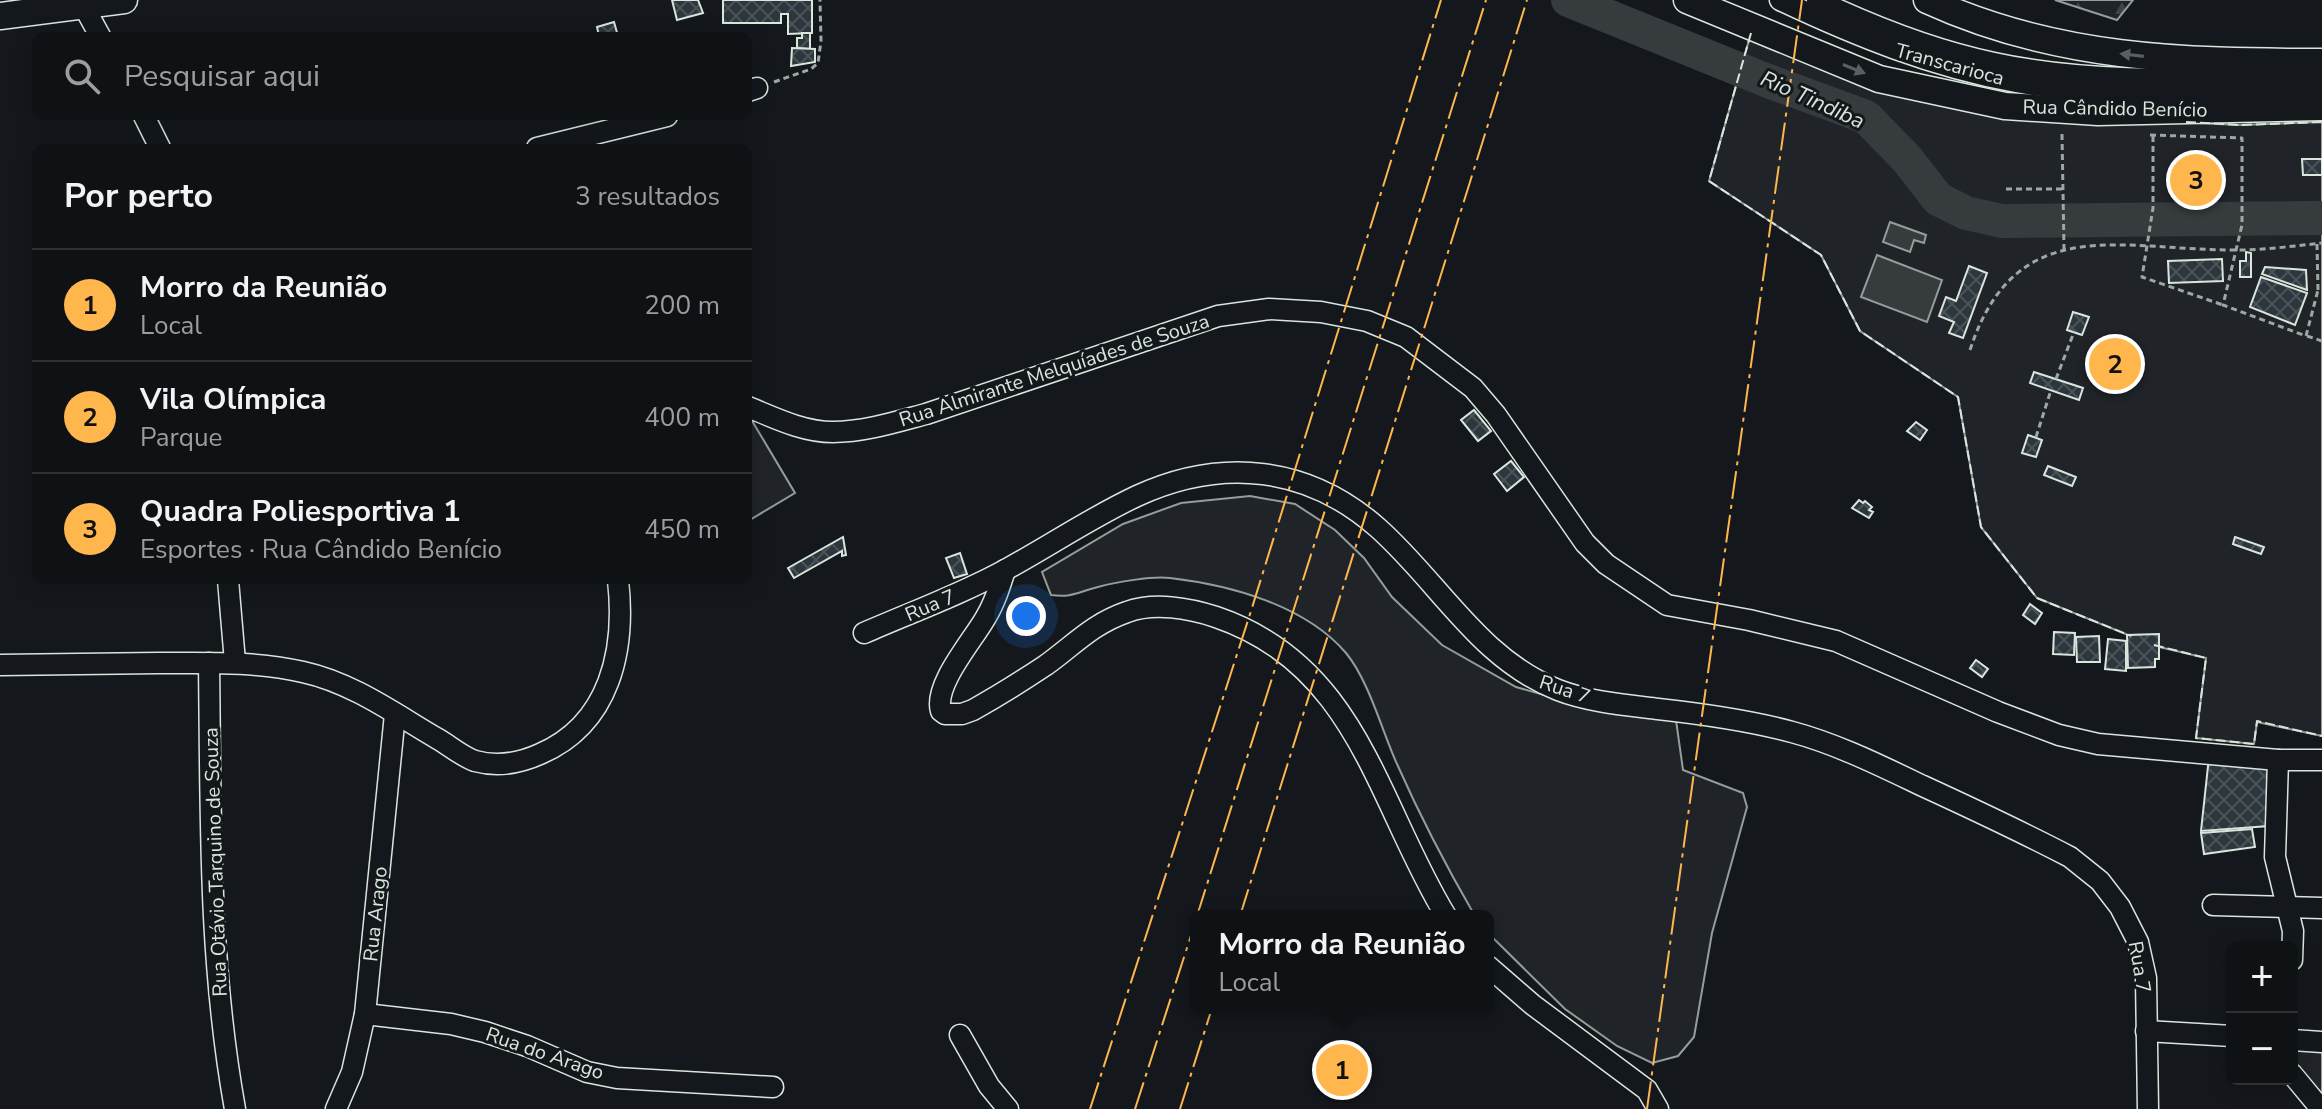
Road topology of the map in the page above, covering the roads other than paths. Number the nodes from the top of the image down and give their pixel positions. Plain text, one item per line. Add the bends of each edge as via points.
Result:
1 (124, 0) edge
2 (1687, 0) edge
3 (1724, 0) edge
4 (1780, 0) edge
5 (1817, 0) edge
6 (1927, 0) edge
7 (83, 5) junction
8 (0, 16) edge
9 (98, 32) edge
10 (1782, 40) junction
11 (2322, 62) edge
12 (2322, 77) edge
13 (2322, 92) edge
14 (2322, 107) edge
15 (146, 120) edge
16 (651, 120) edge
17 (158, 144) edge
18 (553, 144) edge
19 (752, 409) edge
20 (1005, 570) junction
21 (228, 584) edge
22 (618, 584) edge
23 (864, 633) dead end
24 (235, 662) junction
25 (209, 663) junction
26 (0, 665) edge
27 (395, 714) junction
28 (2278, 760) junction
29 (2322, 760) edge
30 (2213, 905) dead end
31 (2288, 907) junction
32 (2322, 908) edge
33 (1442, 910) edge
34 (2293, 941) edge
35 (1494, 971) edge
36 (365, 1014) junction
37 (2146, 1031) junction
38 (960, 1035) dead end
39 (2226, 1036) edge
40 (2298, 1040) edge
41 (2322, 1042) edge
42 (2298, 1081) edge
43 (773, 1087) dead end
44 (235, 1109) edge
45 (336, 1109) edge
46 (1008, 1109) edge
47 (1658, 1109) edge
48 (2148, 1109) edge
49 (2321, 1109) edge

1 - 7 main road
2 - 10 main road, Rua Cândido Benício
3 - 10 main road
4 - 13 street, Transcarioca via 1888,47 2018,83 2104,92
5 - 12 street, Transcarioca via 1906,39 2040,71 2162,78
11 -> 6 main road via 2172,60 2099,51 1965,18
7 - 8 main road
7 - 9 street
10 -> 14 main road, Rua Cândido Benício via 1879,79 2005,106 2098,112
15 - 17 street
16 - 18 street
19 - 28 street, Rua Almirante Melquíades de Souza via 795,426 832,432 876,427 1218,316 1269,309 1367,321 1406,337 1473,388 1585,543 1606,564 1667,605 1836,641 2059,735 2098,744
20 - 23 street, Rua 7
20 - 33 street via 987,616 939,698 941,711 973,710 1048,663 1087,631 1131,610 1174,608 1237,624 1300,664 1334,702 1368,757
20 - 37 street, Rua 7 via 1105,513 1169,485 1218,473 1265,473 1304,483 1348,505 1379,529 1496,653 1525,675 1560,691 1615,704 1793,732 1858,755 2070,857 2107,890 2138,942 2146,978
21 - 24 street
22 - 27 street via 613,671 591,716 577,733 549,751 522,762 475,761
24 - 25 street
24 - 27 street via 331,680
25 - 26 street
25 - 44 street, Rua Otávio Tarquino de Souza via 211,904 216,984
27 - 36 street, Rua Arago
28 - 29 street, Rua Almirante Melquíades de Souza
28 - 31 street via 2275,857
30 - 31 street
31 - 32 street
31 - 34 street
35 - 47 street via 1627,1073 1647,1090
36 - 43 street, Rua do Arago via 485,1032 587,1072 617,1078
36 - 45 street, Rua Arago via 352,1072
37 - 39 street
37 - 48 street, Rua 7
38 - 46 street
40 - 41 street
42 - 49 street

